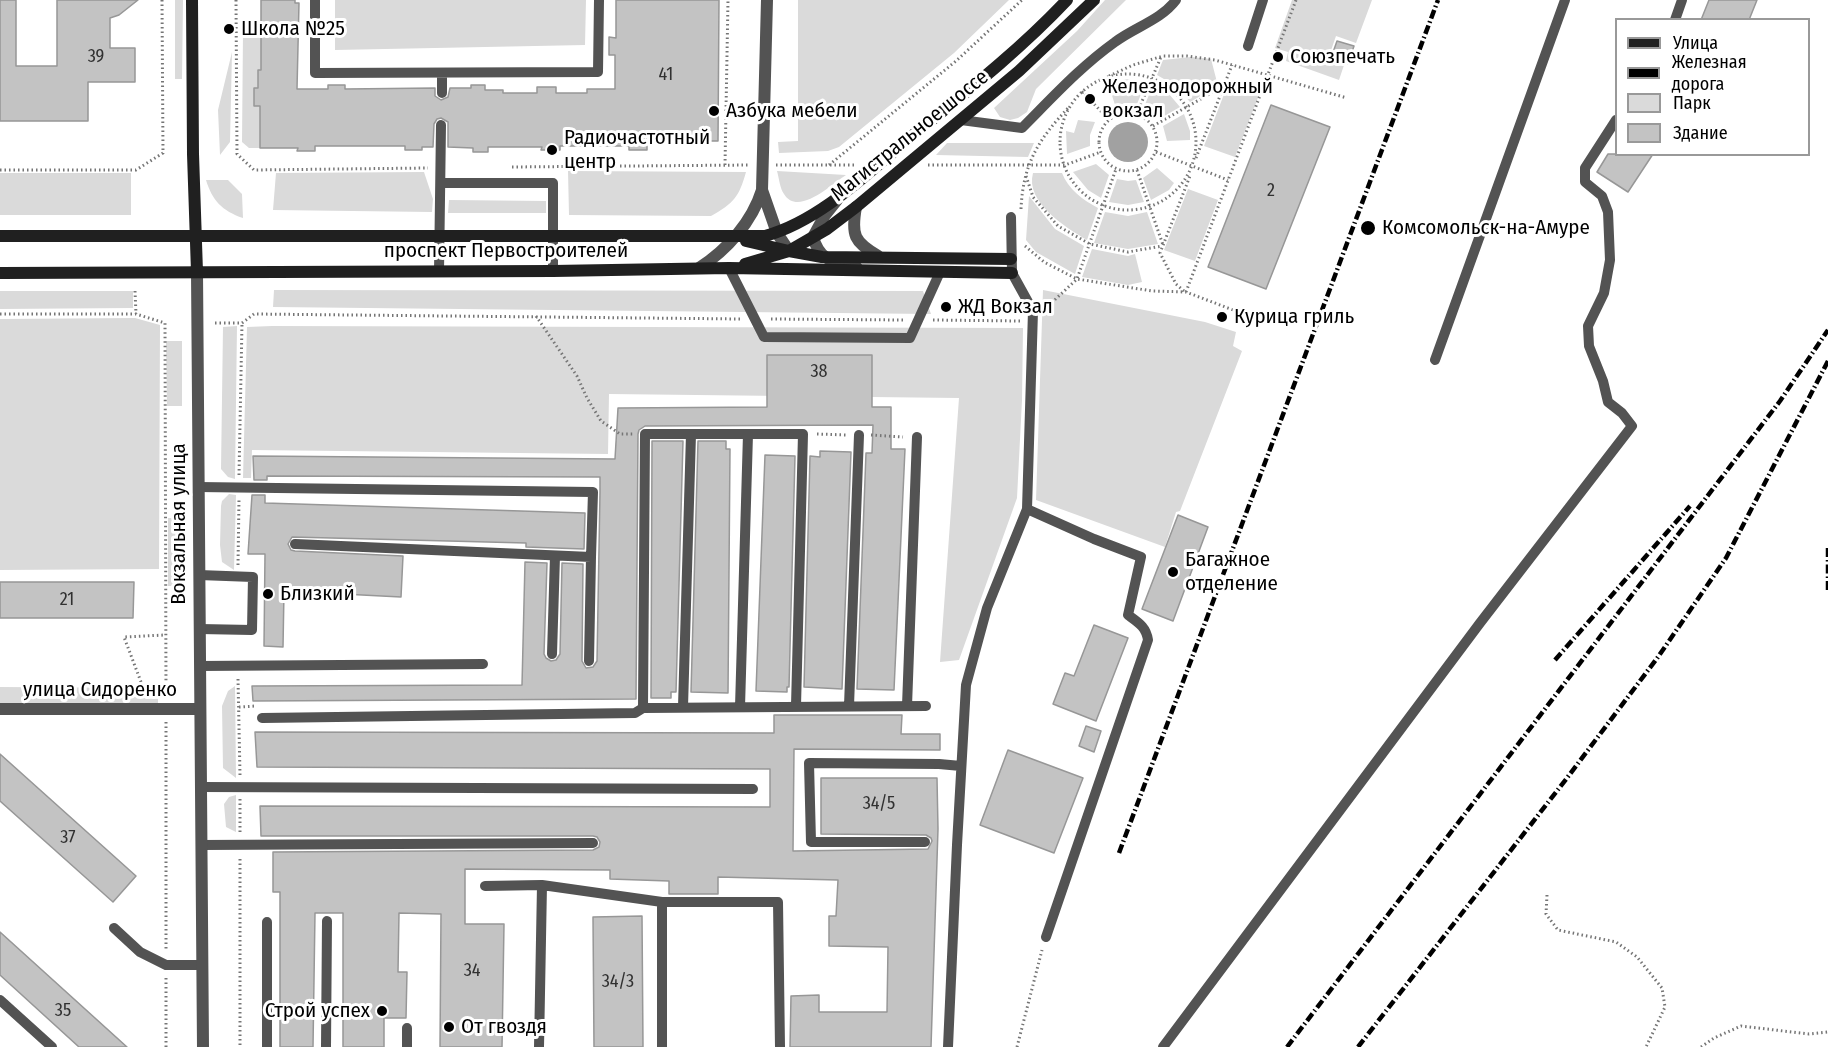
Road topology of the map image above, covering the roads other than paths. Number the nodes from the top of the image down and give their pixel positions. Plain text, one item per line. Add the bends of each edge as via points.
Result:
1 (192, 0) edge
2 (315, 0) edge
3 (599, 0) edge
4 (768, 0) edge
5 (1067, 0) edge
6 (1094, 0) edge
7 (1176, 0) edge
8 (1263, 0) edge
9 (1565, 0) edge
10 (1682, 0) edge
11 (1676, 18) edge
12 (1248, 46) dead end
13 (442, 73) junction
14 (442, 93) dead end
15 (950, 106) junction
16 (962, 120) junction
17 (1615, 123) edge
18 (441, 125) dead end
19 (441, 183) junction
20 (762, 190) junction
21 (844, 192) junction
22 (856, 207) junction
23 (1011, 217) dead end
24 (777, 233) junction
25 (552, 235) junction
26 (0, 236) edge
27 (440, 236) junction
28 (197, 237) junction
29 (733, 237) junction
30 (813, 237) junction
31 (789, 251) junction
32 (822, 256) junction
33 (878, 256) junction
34 (1011, 260) junction
35 (699, 268) junction
36 (729, 268) junction
37 (553, 271) junction
38 (866, 271) junction
39 (197, 272) junction
40 (439, 272) junction
41 (940, 272) junction
42 (0, 273) edge
43 (1012, 273) junction
44 (1436, 360) dead end
45 (691, 434) junction
46 (748, 434) junction
47 (860, 435) dead end
48 (917, 437) dead end
49 (198, 486) junction
50 (1027, 509) junction
51 (295, 544) dead end
52 (555, 555) junction
53 (591, 557) junction
54 (199, 575) junction
55 (200, 630) junction
56 (552, 654) dead end
57 (589, 662) dead end
58 (483, 664) dead end
59 (200, 666) junction
60 (796, 706) junction
61 (849, 706) junction
62 (907, 706) junction
63 (926, 706) dead end
64 (683, 707) junction
65 (740, 707) junction
66 (643, 708) junction
67 (0, 709) edge
68 (200, 709) junction
69 (262, 718) dead end
70 (961, 766) junction
71 (200, 787) junction
72 (753, 789) dead end
73 (925, 842) dead end
74 (593, 843) dead end
75 (201, 845) junction
76 (542, 885) junction
77 (485, 886) dead end
78 (662, 902) junction
79 (327, 921) dead end
80 (267, 922) dead end
81 (114, 928) dead end
82 (1046, 937) road end
83 (202, 965) junction
84 (0, 1000) edge
85 (407, 1028) dead end
86 (52, 1047) edge
87 (202, 1047) edge
88 (267, 1047) edge
89 (326, 1047) edge
90 (407, 1047) edge
91 (539, 1047) edge
92 (662, 1047) edge
93 (780, 1047) edge
94 (948, 1047) edge
95 (1163, 1047) edge

1 - 28 main road, Вокзальная улица
2 - 13 lane via 315,73
3 - 13 lane via 598,72
4 - 20 street
5 - 15 main road, Магистральное шоссе
6 - 16 main road, Магистральное шоссе
7 - 16 lane via 1168,10 1117,40 1079,70 1022,128
8 - 12 lane
9 - 44 lane
10 - 11 lane
13 - 14 lane
15 - 16 main road
15 - 21 main road, Магистральное шоссе
16 - 22 main road, Магистральное шоссе
17 - 95 lane via 1585,168 1586,182 1602,196 1608,212 1610,260 1604,293 1588,326 1589,346 1608,402 1632,426
18 - 19 lane
19 - 25 lane via 553,183
19 - 27 lane
20 - 24 street
20 - 29 street via 753,213
21 - 24 main road, Магистральное шоссе via 807,219
21 - 30 street
22 - 30 main road, Магистральное шоссе
22 - 33 street via 855,236 864,248
23 - 34 lane
24 - 29 main road, Магистральное шоссе
24 - 31 street
25 - 27 main road, проспект Первостроителей
25 - 29 main road, проспект Первостроителей
25 - 37 lane
26 - 28 main road, проспект Первостроителей
27 - 28 main road, проспект Первостроителей
27 - 40 lane
28 - 39 main road, Вокзальная улица
29 - 31 main road
29 - 35 street
30 - 31 main road, Магистральное шоссе
30 - 32 street
31 - 32 main road
31 - 36 main road, Магистральное шоссе
32 - 33 main road
32 - 38 street
33 - 34 main road
34 - 43 lane
35 - 36 main road, проспект Первостроителей
35 - 37 main road, проспект Первостроителей
36 - 38 main road, проспект Первостроителей
36 - 41 lane via 764,338 910,338
37 - 40 main road, проспект Первостроителей
38 - 41 main road, проспект Первостроителей
39 - 40 main road, проспект Первостроителей
39 - 42 main road, проспект Первостроителей
39 - 49 street, Вокзальная улица
41 - 43 main road, проспект Первостроителей
43 - 50 lane via 1033,311
45 - 46 lane
45 - 64 lane
45 - 66 lane via 645,434
46 - 60 lane via 803,434
46 - 65 lane
47 - 61 lane
48 - 62 lane
49 - 53 lane via 593,492
49 - 54 street, Вокзальная улица
50 - 70 lane via 987,608 966,685
50 - 82 lane via 1141,557 1128,615 1147,631 1148,640
51 - 52 lane
52 - 53 lane
52 - 56 lane
53 - 57 lane
54 - 55 street, Вокзальная улица
54 - 55 lane via 253,577 252,630
55 - 59 street, Вокзальная улица
58 - 59 lane
59 - 68 street, Вокзальная улица
60 - 61 lane
60 - 65 lane
61 - 62 lane
62 - 63 lane
64 - 65 lane
64 - 66 lane
66 - 69 lane via 624,714
67 - 68 street, улица Сидоренко
68 - 71 street, Вокзальная улица
70 - 73 lane via 809,763 811,842
70 - 94 lane
71 - 72 lane
71 - 75 street, Вокзальная улица
74 - 75 lane
75 - 83 street, Вокзальная улица
76 - 77 lane
76 - 78 lane
76 - 91 lane
78 - 92 lane
78 - 93 lane via 778,902
79 - 89 lane
80 - 88 lane
81 - 83 lane via 140,952 166,965
83 - 87 street, Вокзальная улица
84 - 86 lane
85 - 90 lane

